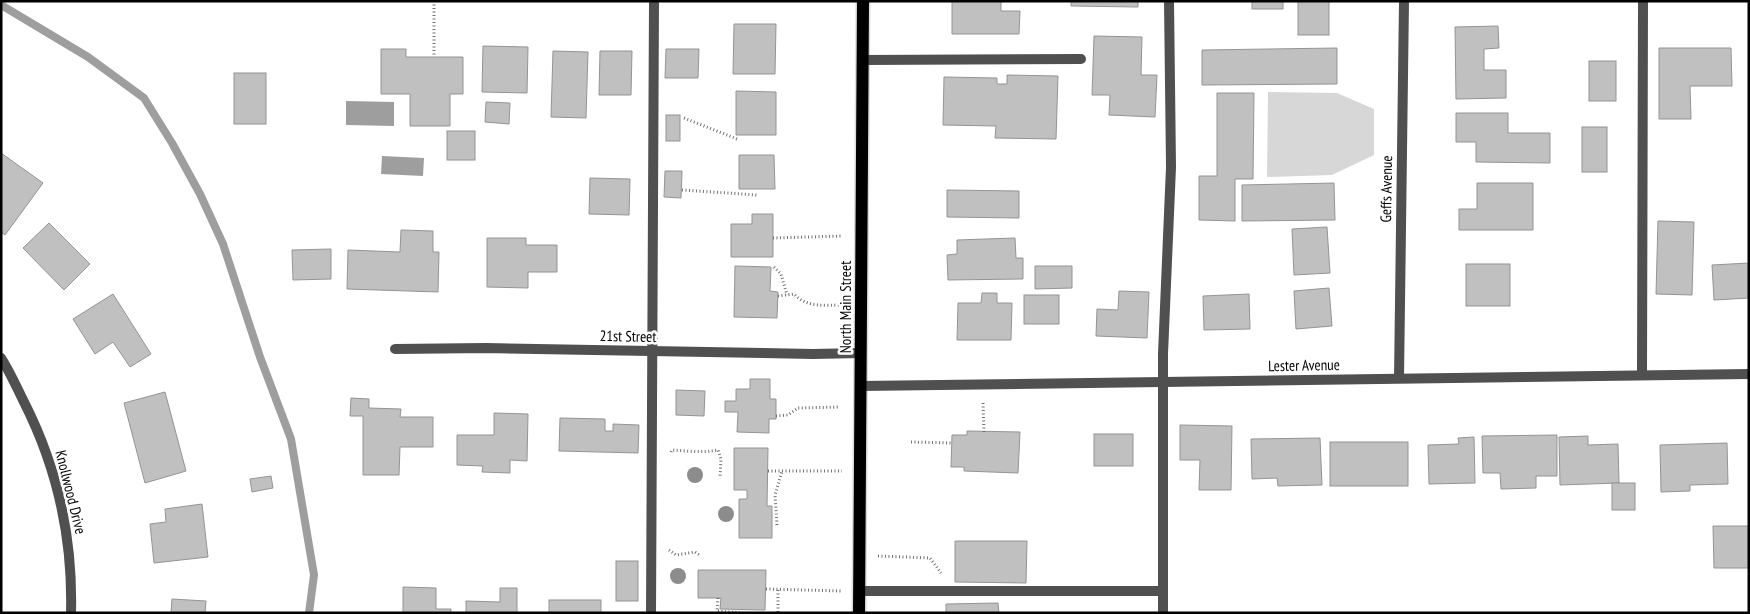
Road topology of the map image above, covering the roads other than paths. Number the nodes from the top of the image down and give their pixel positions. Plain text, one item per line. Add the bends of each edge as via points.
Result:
1 (654, 1) edge
2 (863, 1) edge
3 (1169, 1) edge
4 (1404, 1) edge
5 (1643, 1) edge
6 (1081, 59) dead end
7 (863, 60) junction
8 (395, 349) dead end
9 (654, 351) junction
10 (861, 353) junction
11 (1, 358) edge
12 (1749, 374) edge
13 (1642, 375) junction
14 (1399, 378) junction
15 (1163, 382) junction
16 (861, 386) junction
17 (860, 591) junction
18 (1163, 591) junction
19 (71, 613) edge
20 (651, 613) edge
21 (859, 613) edge
22 (1163, 613) edge

1 - 9 street
2 - 7 main road, North Main Street
3 - 15 street via 1171,167
4 - 14 street, Geffs Avenue
5 - 13 street
6 - 7 street
7 - 10 main road, North Main Street
8 - 9 street, 21st Street
9 - 10 street, 21st Street
9 - 20 street
10 - 16 main road, North Main Street
11 - 19 street, Knollwood Drive via 41,435 54,471 69,547
12 - 13 street, Lester Avenue
13 - 14 street, Lester Avenue
14 - 15 street, Lester Avenue
15 - 16 street, Lester Avenue
15 - 18 street
16 - 17 main road, North Main Street
17 - 18 street
17 - 21 main road, North Main Street
18 - 22 street

